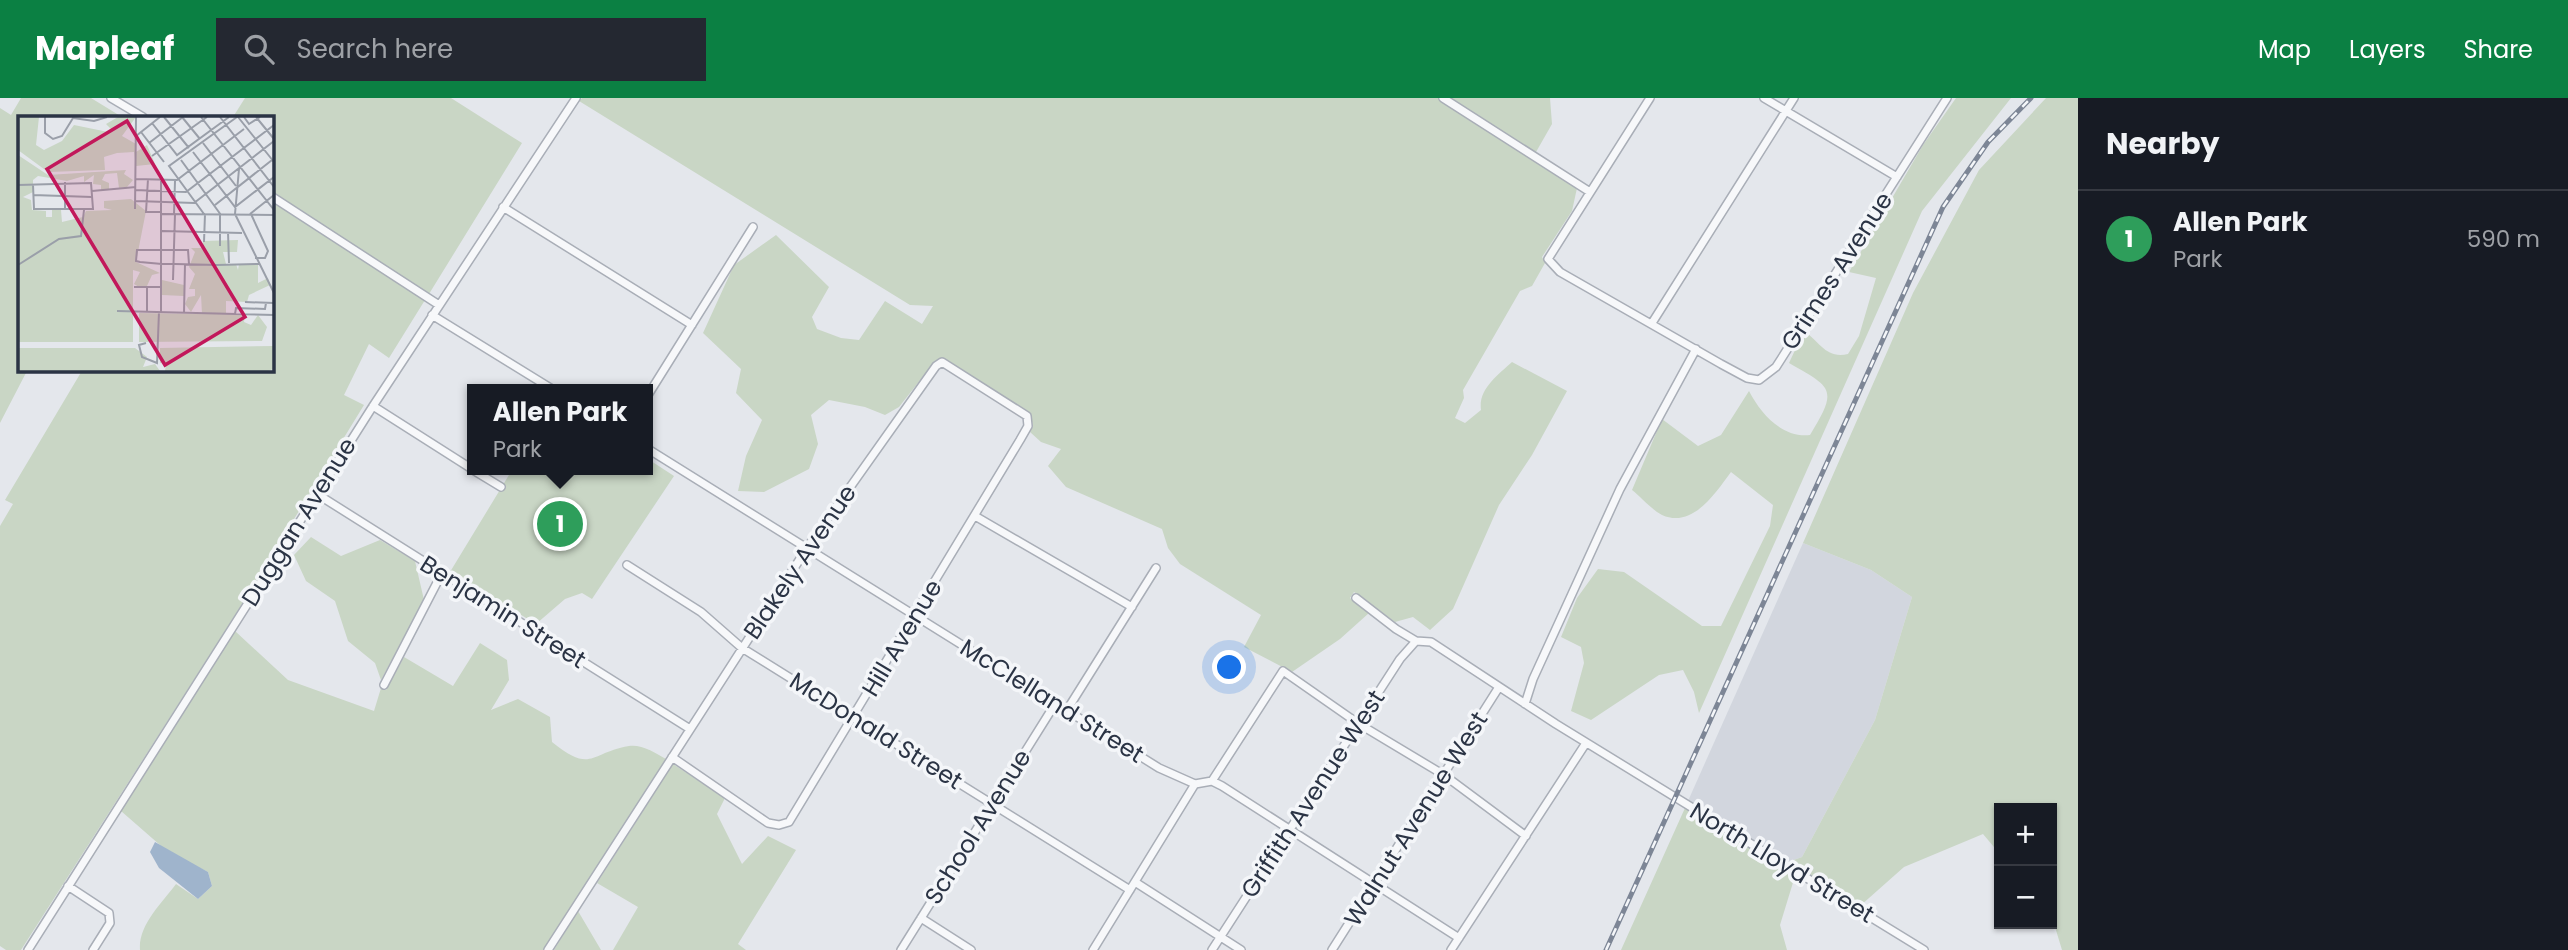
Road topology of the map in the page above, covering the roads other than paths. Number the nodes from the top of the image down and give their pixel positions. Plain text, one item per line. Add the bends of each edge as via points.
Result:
1 (111, 98) edge
2 (576, 98) edge
3 (1443, 98) edge
4 (1650, 98) edge
5 (1764, 98) edge
6 (1794, 98) edge
7 (1947, 98) edge
8 (1786, 111) junction
9 (141, 116) edge
10 (1897, 177) junction
11 (1590, 192) junction
12 (273, 197) edge
13 (503, 207) junction
14 (753, 227) dead end
15 (439, 305) junction
16 (432, 316) junction
17 (1651, 323) junction
18 (692, 325) junction
19 (1696, 349) junction
20 (544, 384) edge
21 (653, 387) edge
22 (373, 406) junction
23 (653, 452) edge
24 (467, 466) edge
25 (481, 475) edge
26 (501, 487) dead end
27 (317, 494) junction
28 (975, 516) junction
29 (807, 548) junction
30 (627, 565) dead end
31 (1156, 568) dead end
32 (442, 573) junction
33 (1356, 598) dead end
34 (1132, 607) junction
35 (916, 615) junction
36 (1416, 641) junction
37 (743, 648) junction
38 (384, 685) dead end
39 (1499, 687) junction
40 (1055, 704) junction
41 (1525, 704) junction
42 (1067, 710) junction
43 (854, 718) junction
44 (1359, 724) junction
45 (690, 729) junction
46 (1586, 743) junction
47 (672, 757) junction
48 (1444, 775) junction
49 (1212, 782) junction
50 (1195, 783) junction
51 (992, 805) junction
52 (1292, 830) junction
53 (1526, 835) junction
54 (1375, 883) junction
55 (68, 886) junction
56 (1133, 886) junction
57 (921, 918) junction
58 (1221, 937) junction
59 (1459, 938) junction
60 (28, 950) edge
61 (93, 950) edge
62 (548, 950) edge
63 (901, 950) edge
64 (971, 950) edge
65 (1093, 950) edge
66 (1212, 950) edge
67 (1241, 950) edge
68 (1332, 950) edge
69 (1451, 950) edge
70 (1922, 950) edge

1 - 9 street
2 - 13 street, Duggan Avenue
3 - 11 street
4 - 11 street
5 - 8 street
6 - 8 street
7 - 10 street, Grimes Avenue
8 - 10 street
8 - 17 street
10 - 19 street, Grimes Avenue via 1768,375 1751,379
11 - 17 street, Grimes Avenue via 1548,258 1560,272
12 - 15 street
13 - 15 street, Duggan Avenue
13 - 18 street
14 - 18 street
15 - 16 street, Duggan Avenue
16 - 20 street
16 - 22 street, Duggan Avenue
17 - 19 street, Grimes Avenue
18 - 21 street
19 - 41 street via 1620,489
22 - 24 street
22 - 27 street, Duggan Avenue
23 - 29 street, McClelland Street
25 - 26 street
27 - 32 street, Benjamin Street
27 - 55 street, Duggan Avenue
28 - 29 street, Blakely Avenue via 1028,419 942,362 909,401
28 - 34 street
28 - 35 street, Hill Avenue
29 - 35 street, McClelland Street
29 - 37 street, Blakely Avenue
30 - 37 street, McDonald Street via 701,612
31 - 34 street
32 - 38 street
32 - 45 street, Benjamin Street
33 - 36 street, North Lloyd Street
34 - 42 street
35 - 40 street, McClelland Street
35 - 43 street, Hill Avenue
36 - 39 street, North Lloyd Street via 1431,642
36 - 44 street, Griffith Avenue West via 1410,643
37 - 43 street, McDonald Street
37 - 45 street, Blakely Avenue
39 - 41 street, North Lloyd Street
39 - 48 street, Walnut Avenue West
40 - 42 street, McClelland Street
40 - 51 street, School Avenue
41 - 46 street, North Lloyd Street
42 - 50 street, McClelland Street via 1159,768
43 - 47 street, Hill Avenue via 791,819 779,825 768,823
43 - 51 street, McDonald Street
44 - 48 street
44 - 49 street via 1283,671
44 - 52 street, Griffith Avenue West
45 - 47 street, Blakely Avenue
46 - 53 street
46 - 70 street, North Lloyd Street
47 - 62 street, Blakely Avenue
48 - 53 street
48 - 54 street, Walnut Avenue West
49 - 50 street, McClelland Street
49 - 52 street
50 - 56 street
51 - 56 street, McDonald Street
51 - 57 street, School Avenue
52 - 54 street
52 - 58 street, Griffith Avenue West
53 - 59 street
54 - 59 street
54 - 68 street, Walnut Avenue West
55 - 60 street, Duggan Avenue
55 - 61 street via 108,913 110,923
56 - 58 street, McDonald Street
56 - 65 street
57 - 63 street, School Avenue
57 - 64 street
58 - 66 street, Griffith Avenue West
58 - 67 street, McDonald Street
59 - 69 street

